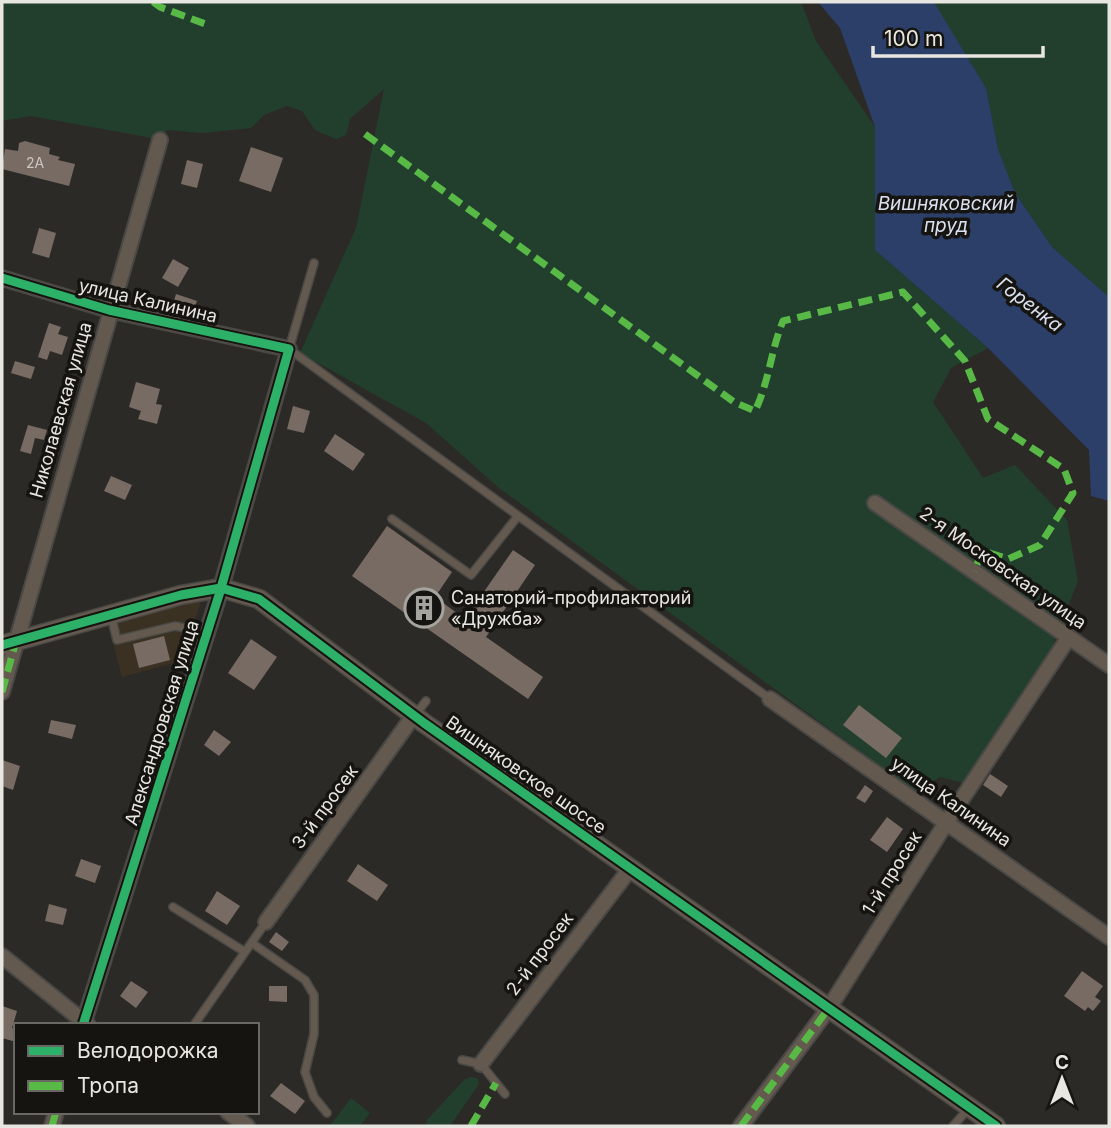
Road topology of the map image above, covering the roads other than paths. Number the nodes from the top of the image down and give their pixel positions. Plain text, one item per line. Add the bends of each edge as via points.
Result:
1 (160, 140) dead end
2 (314, 263) dead end
3 (2, 278) edge
4 (109, 310) junction
5 (289, 349) junction
6 (875, 503) dead end
7 (518, 516) junction
8 (392, 519) dead end
9 (221, 588) junction
10 (110, 615) junction
11 (207, 632) junction
12 (1071, 634) junction
13 (9, 643) edge
14 (1109, 665) edge
15 (2, 692) edge
16 (770, 699) joint
17 (426, 701) dead end
18 (414, 715) junction
19 (947, 823) junction
20 (630, 869) junction
21 (173, 907) dead end
22 (266, 922) joint
23 (1109, 937) edge
24 (252, 943) junction
25 (245, 952) junction
26 (2, 956) edge
27 (829, 1008) junction
28 (84, 1023) edge
29 (85, 1023) edge
30 (195, 1023) edge
31 (462, 1060) dead end
32 (481, 1064) junction
33 (505, 1094) dead end
34 (970, 1108) junction
35 (327, 1113) dead end
36 (231, 1114) edge
37 (247, 1126) edge
38 (741, 1126) edge
39 (953, 1126) edge
40 (996, 1126) edge

1 - 4 street, Николаевская улица
2 - 5 lane
3 - 4 street, улица Калинина
4 - 5 street, улица Калинина
4 - 13 street, Николаевская улица
5 - 7 lane
5 - 9 street, Александровская улица
6 - 12 street, 2-я Московская улица
7 - 8 lane via 471,575
7 - 16 lane
9 - 10 street, Вишняковское шоссе
9 - 11 street, Александровская улица
9 - 18 street, Вишняковское шоссе via 259,599
10 - 11 lane via 117,640 175,626
10 - 13 street, Вишняковское шоссе
11 - 29 street, Александровская улица
12 - 14 street, 2-я Московская улица
12 - 19 street, 1-й просек
13 - 15 street, Николаевская улица
16 - 19 street, улица Калинина
17 - 18 lane
18 - 20 street, Вишняковское шоссе
18 - 22 street, 3-й просек
19 - 23 street, улица Калинина
19 - 27 street, 1-й просек
20 - 27 street, Вишняковское шоссе
20 - 32 street, 2-й просек
21 - 25 lane
22 - 24 lane
24 - 25 lane
24 - 35 lane via 305,980 314,995 314,1034 305,1072 314,1097
25 - 30 lane
26 - 28 street
27 - 34 street, Вишняковское шоссе
27 - 38 street, 1-й просек
31 - 32 lane
32 - 33 lane
34 - 39 lane
34 - 40 street, Вишняковское шоссе
36 - 37 street

